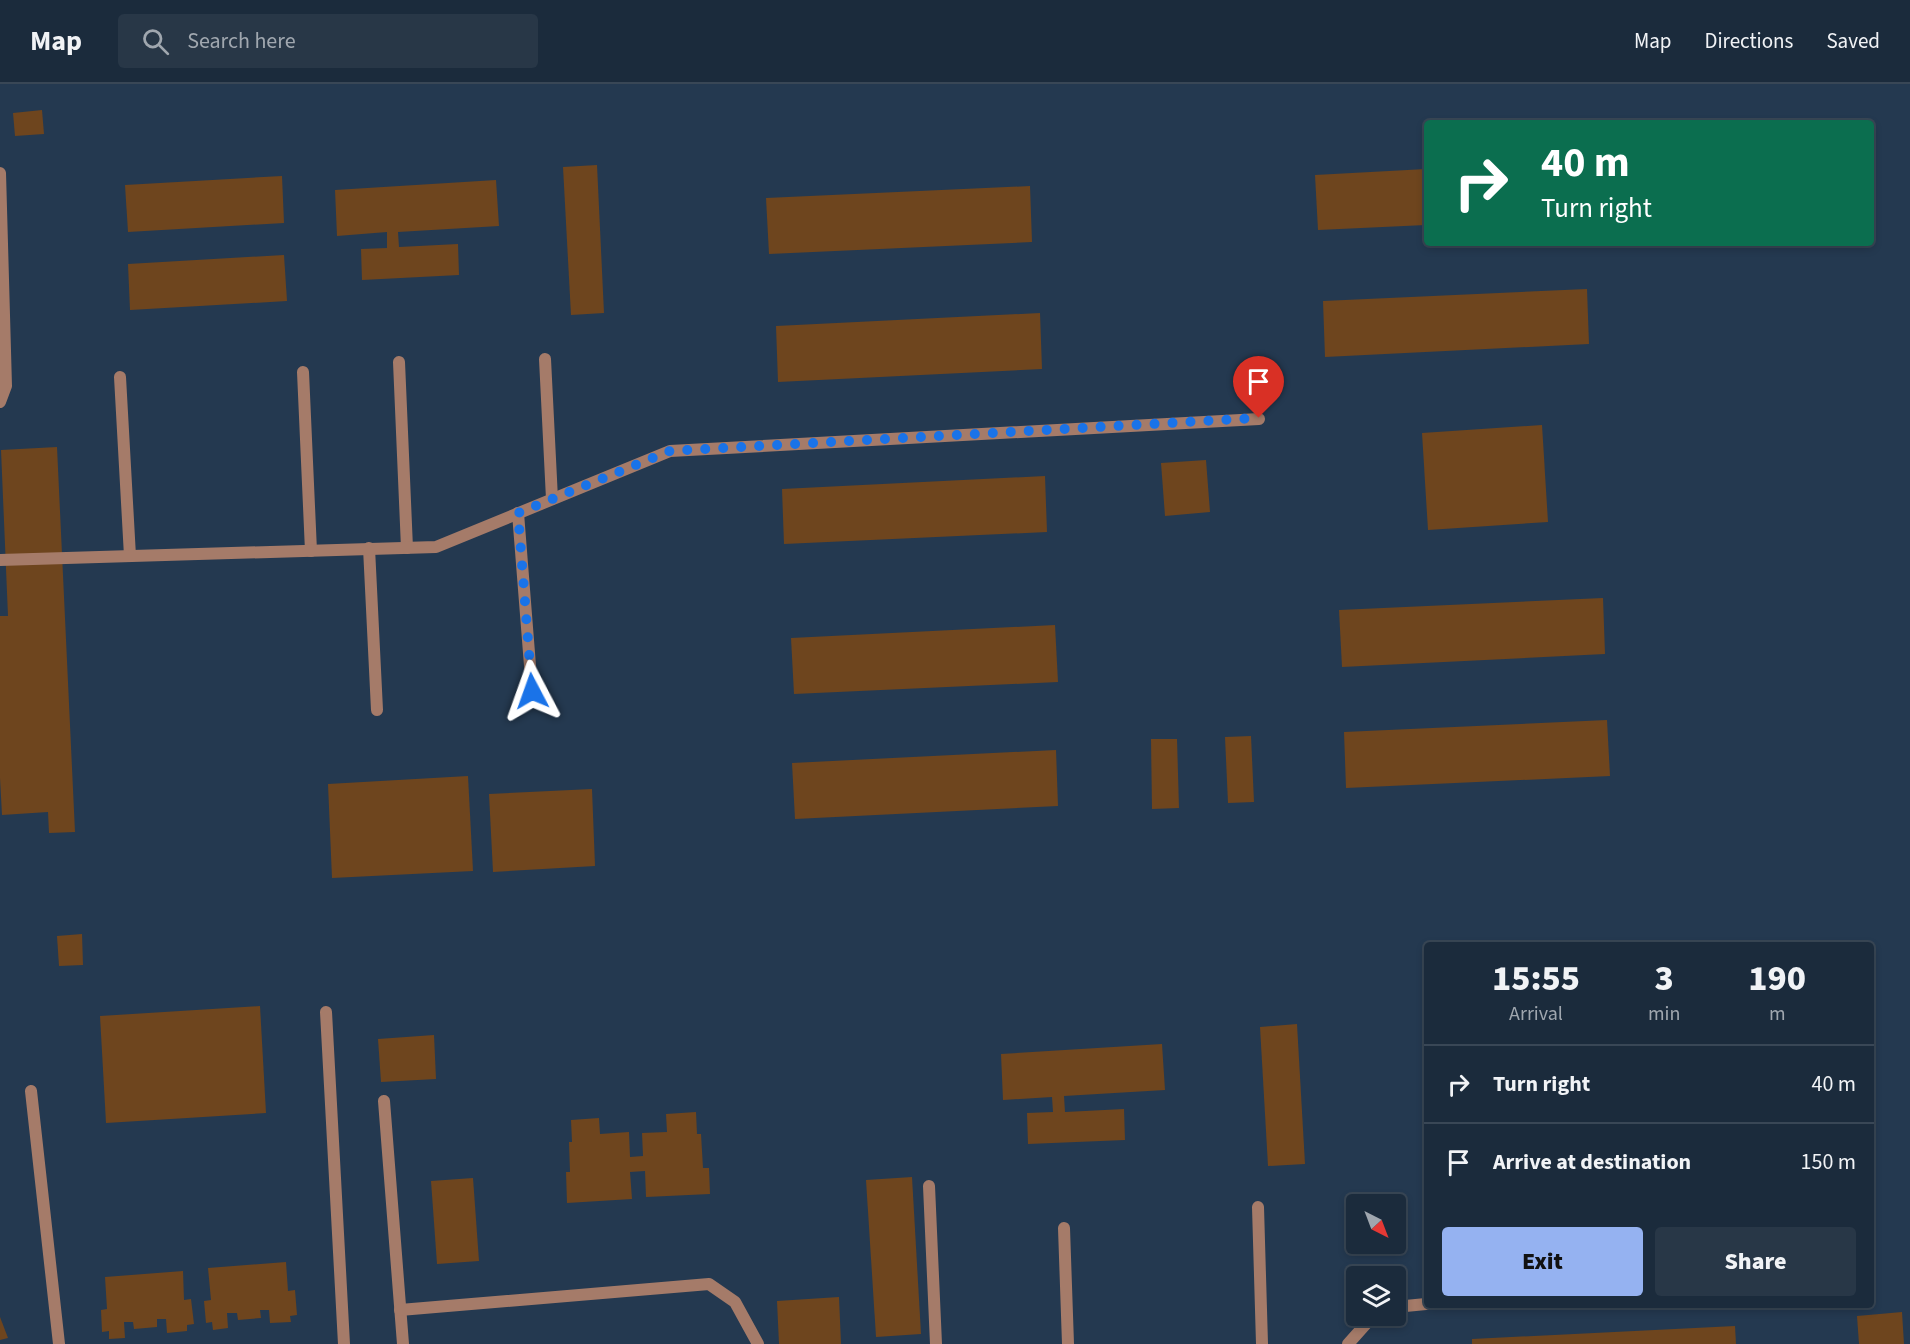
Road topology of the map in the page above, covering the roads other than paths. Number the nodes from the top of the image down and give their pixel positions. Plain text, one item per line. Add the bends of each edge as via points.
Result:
1 (0, 173) edge
2 (545, 359) dead end
3 (399, 362) dead end
4 (303, 372) dead end
5 (120, 377) dead end
6 (0, 402) edge
7 (1259, 418) dead end
8 (552, 499) junction
9 (518, 513) junction
10 (369, 548) junction
11 (407, 548) junction
12 (310, 550) junction
13 (130, 556) junction
14 (0, 560) edge
15 (532, 691) dead end
16 (377, 710) dead end
17 (326, 1012) dead end
18 (31, 1091) dead end
19 (384, 1101) dead end
20 (929, 1186) dead end
21 (1258, 1207) dead end
22 (1064, 1228) dead end
23 (1424, 1304) edge
24 (1406, 1306) edge
25 (400, 1310) junction
26 (1364, 1326) edge
27 (59, 1344) edge
28 (344, 1344) edge
29 (403, 1344) edge
30 (758, 1344) edge
31 (936, 1344) edge
32 (1068, 1344) edge
33 (1262, 1344) edge
34 (1348, 1344) edge

1 - 6 lane via 6,386
2 - 8 lane
3 - 11 lane
4 - 12 lane
5 - 13 lane
7 - 8 lane via 670,451
8 - 9 lane
9 - 11 lane via 436,547
9 - 15 lane
10 - 11 lane
10 - 12 lane
10 - 16 lane
12 - 13 lane
13 - 14 lane
17 - 28 lane
18 - 27 lane
19 - 25 lane
20 - 31 lane
21 - 33 lane
22 - 32 lane
23 - 24 lane
25 - 29 lane
25 - 30 lane via 709,1284 735,1302
26 - 34 lane

